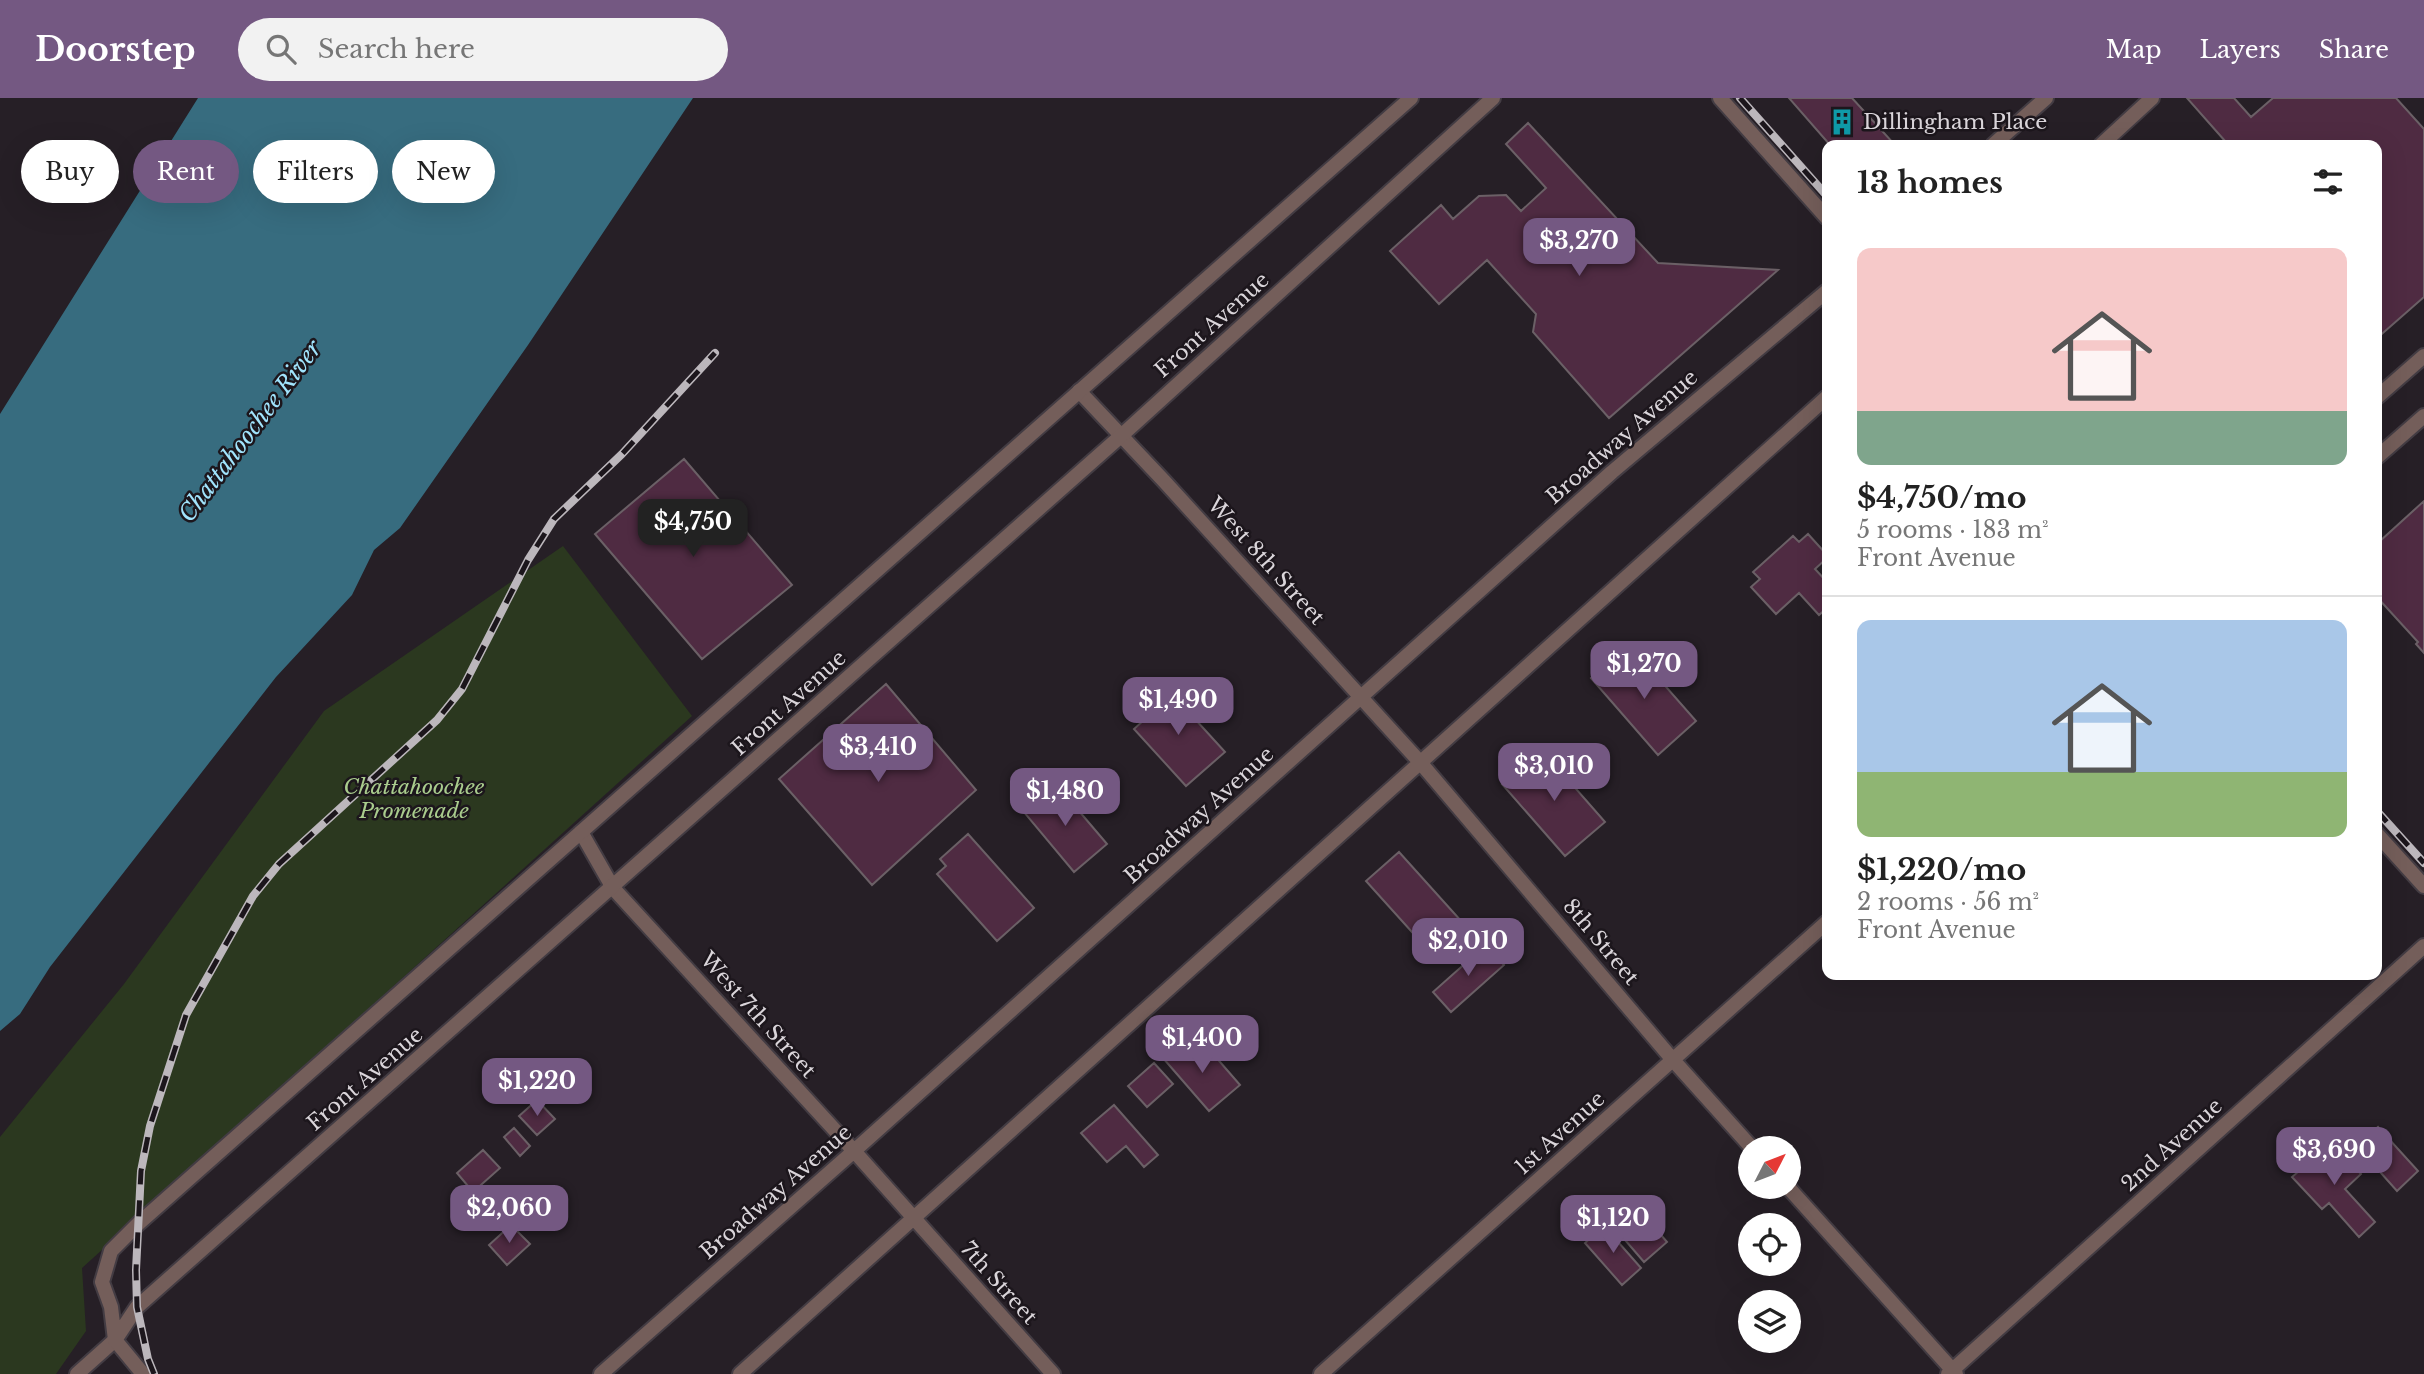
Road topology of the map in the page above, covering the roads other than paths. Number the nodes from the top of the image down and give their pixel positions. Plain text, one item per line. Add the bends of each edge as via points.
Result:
1 (1411, 98) edge
2 (1493, 98) edge
3 (1720, 98) edge
4 (2046, 98) edge
5 (2152, 98) edge
6 (1999, 140) edge
7 (2106, 140) edge
8 (1822, 212) edge
9 (1822, 294) edge
10 (2424, 356) edge
11 (1079, 391) junction
12 (2382, 393) edge
13 (1822, 401) edge
14 (2424, 416) edge
15 (1122, 435) junction
16 (2382, 453) edge
17 (1361, 697) junction
18 (1419, 761) junction
19 (582, 832) junction
20 (2382, 840) edge
21 (2424, 886) edge
22 (613, 888) junction
23 (1822, 926) edge
24 (2424, 946) edge
25 (1673, 1060) junction
26 (1741, 1136) edge
27 (854, 1151) junction
28 (1798, 1199) edge
29 (914, 1219) junction
30 (115, 1340) junction
31 (1952, 1373) edge
32 (77, 1374) edge
33 (143, 1374) edge
34 (601, 1374) edge
35 (740, 1374) edge
36 (1053, 1374) edge
37 (1321, 1374) edge

1 - 11 street, Front Avenue
2 - 15 street, Front Avenue
3 - 8 street
4 - 6 street
5 - 7 street
9 - 17 street, Broadway Avenue via 1612,472
10 - 12 street
11 - 15 street, West 8th Street
11 - 19 street, Front Avenue
13 - 18 street
14 - 16 street
15 - 17 street, West 8th Street
15 - 22 street, Front Avenue
17 - 18 street, West 8th Street
17 - 27 street, Broadway Avenue
18 - 25 street, 8th Street
18 - 29 street
19 - 22 street, West 7th Street
19 - 30 street, Front Avenue via 111,1251 102,1282
20 - 21 street
22 - 27 street, West 7th Street
22 - 30 street, Front Avenue via 137,1307
23 - 25 street, 1st Avenue
24 - 31 street, 2nd Avenue
25 - 26 street, 8th Street
25 - 37 street, 1st Avenue
27 - 29 street, West 7th Street
27 - 34 street, Broadway Avenue
28 - 31 street
29 - 35 street
29 - 36 street, 7th Street
30 - 32 street, Front Avenue
30 - 33 street

